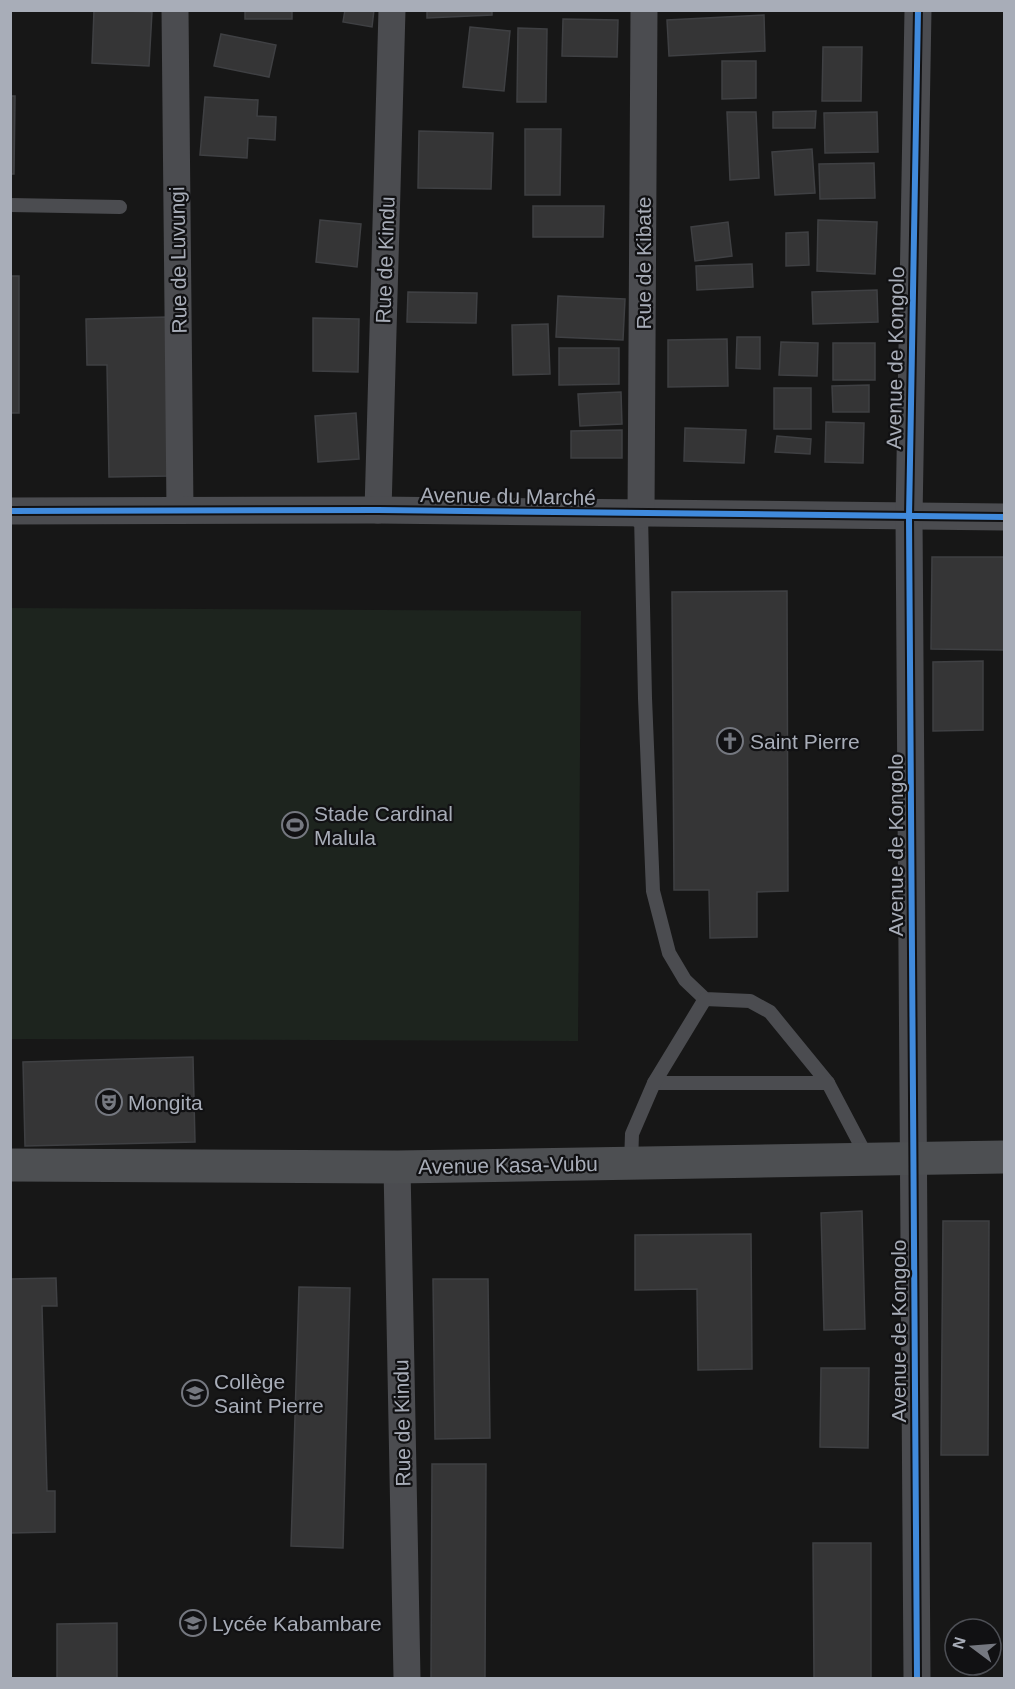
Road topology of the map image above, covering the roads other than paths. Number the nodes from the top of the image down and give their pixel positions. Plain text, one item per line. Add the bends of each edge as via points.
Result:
1 (176, 10) edge
2 (392, 10) edge
3 (644, 10) edge
4 (918, 10) edge
5 (10, 206) edge
6 (120, 207) dead end
7 (180, 510) junction
8 (378, 510) junction
9 (10, 511) edge
10 (641, 514) junction
11 (909, 517) junction
12 (1005, 518) edge
13 (705, 999) junction
14 (654, 1083) junction
15 (828, 1083) junction
16 (1005, 1156) edge
17 (913, 1158) junction
18 (868, 1159) junction
19 (631, 1163) junction
20 (10, 1165) edge
21 (397, 1167) junction
22 (407, 1678) edge
23 (916, 1678) edge

1 - 7 street, Rue de Luvungi
2 - 8 street, Rue de Kindu
3 - 10 street, Rue de Kibate
4 - 11 street, Avenue de Kongolo
5 - 6 lane
7 - 8 street, Avenue du Marché
7 - 9 street, Avenue du Marché
8 - 10 street, Avenue du Marché
10 - 11 street, Avenue du Marché
10 - 13 lane via 653,891 669,953 685,980
11 - 12 street, Avenue du Marché
11 - 17 street, Avenue de Kongolo
13 - 14 lane
13 - 15 lane via 750,1000 770,1012
14 - 15 lane
14 - 19 lane via 632,1134
15 - 18 lane
16 - 17 main road, Avenue Kasa-Vubu
17 - 18 main road, Avenue Kasa-Vubu
17 - 23 street, Avenue de Kongolo
18 - 19 main road, Avenue Kasa-Vubu
19 - 21 main road, Avenue Kasa-Vubu
20 - 21 main road, Avenue Kasa-Vubu
21 - 22 street, Rue de Kindu

